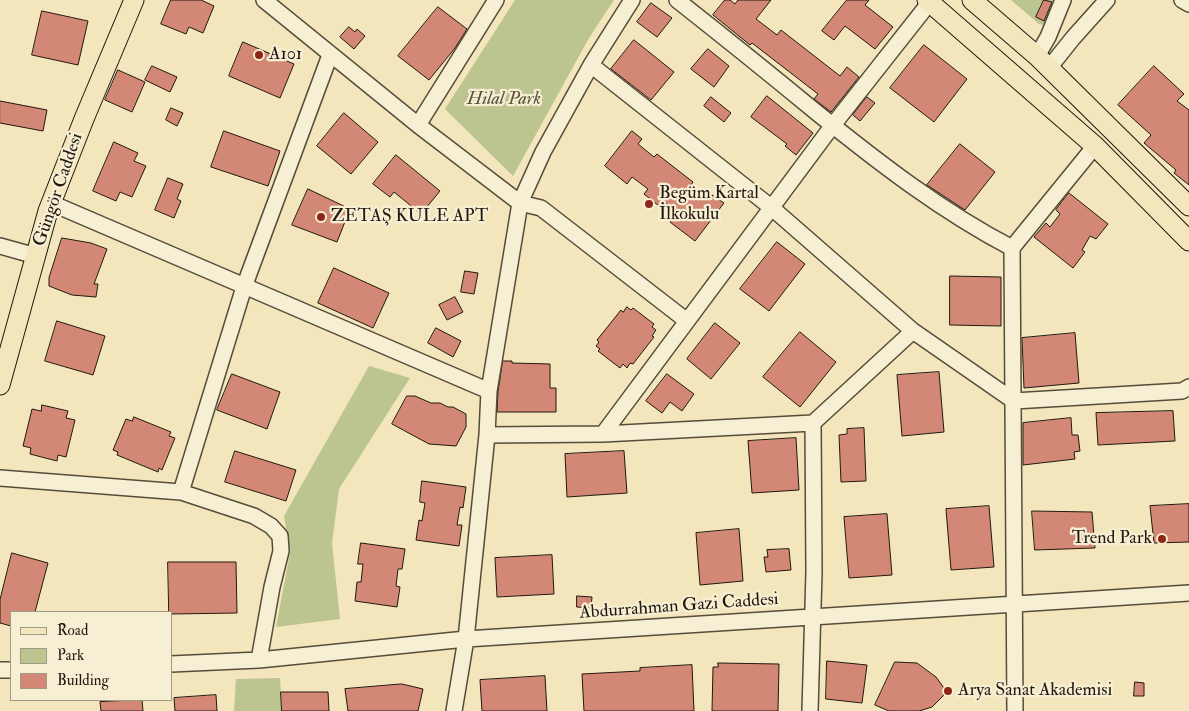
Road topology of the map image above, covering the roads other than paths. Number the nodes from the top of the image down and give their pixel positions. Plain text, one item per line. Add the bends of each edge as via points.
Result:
1 (134, 0) edge
2 (264, 0) edge
3 (496, 0) edge
4 (632, 0) edge
5 (678, 0) edge
6 (972, 0) edge
7 (1063, 0) edge
8 (1107, 0) edge
9 (1182, 0) edge
10 (928, 1) edge
11 (1189, 4) edge
12 (330, 55) junction
13 (1043, 62) junction
14 (591, 65) junction
15 (418, 125) junction
16 (833, 125) junction
17 (1095, 146) junction
18 (51, 203) junction
19 (520, 203) junction
20 (1189, 206) edge
21 (772, 208) junction
22 (1189, 241) edge
23 (0, 246) edge
24 (1012, 248) junction
25 (36, 256) junction
26 (244, 287) junction
27 (687, 320) junction
28 (913, 331) junction
29 (0, 385) edge
30 (1189, 387) edge
31 (489, 391) junction
32 (1014, 401) junction
33 (813, 423) junction
34 (602, 434) junction
35 (487, 435) junction
36 (0, 478) edge
37 (181, 492) junction
38 (1189, 593) edge
39 (1015, 606) junction
40 (813, 617) junction
41 (466, 639) junction
42 (259, 660) junction
43 (172, 664) edge
44 (454, 711) edge
45 (810, 711) edge
46 (1014, 711) edge

1 - 18 main road, Güngör Caddesi
2 - 12 street
3 - 15 street
4 - 14 street
5 - 16 street
6 - 13 main road
7 - 13 street via 1048,37
8 - 13 street via 1073,38
9 - 11 street
10 - 16 street
10 - 17 main road
12 - 15 street
12 - 26 street
13 - 20 main road
14 - 19 street via 543,152
14 - 21 street
15 - 19 street
16 - 21 street
16 - 24 street via 933,201
17 - 22 main road
17 - 24 street
18 - 25 main road, Güngör Caddesi
18 - 26 street
19 - 27 street via 541,208
19 - 31 street
21 - 27 street
21 - 28 street
23 - 25 street
24 - 32 street
25 - 29 main road, Güngör Caddesi
26 - 31 street
26 - 37 street
27 - 34 street
28 - 32 street
28 - 33 street
30 - 32 street via 1182,391
31 - 35 street
32 - 39 street
33 - 34 street
33 - 40 street
34 - 35 street
35 - 41 street
36 - 37 street
37 - 42 street via 254,516 280,536 281,551
38 - 39 street, Abdurrahman Gazi Caddesi
39 - 40 street, Abdurrahman Gazi Caddesi
39 - 46 street
40 - 41 street, Abdurrahman Gazi Caddesi
40 - 45 street
41 - 42 street, Abdurrahman Gazi Caddesi
41 - 44 street
42 - 43 street, Abdurrahman Gazi Caddesi

